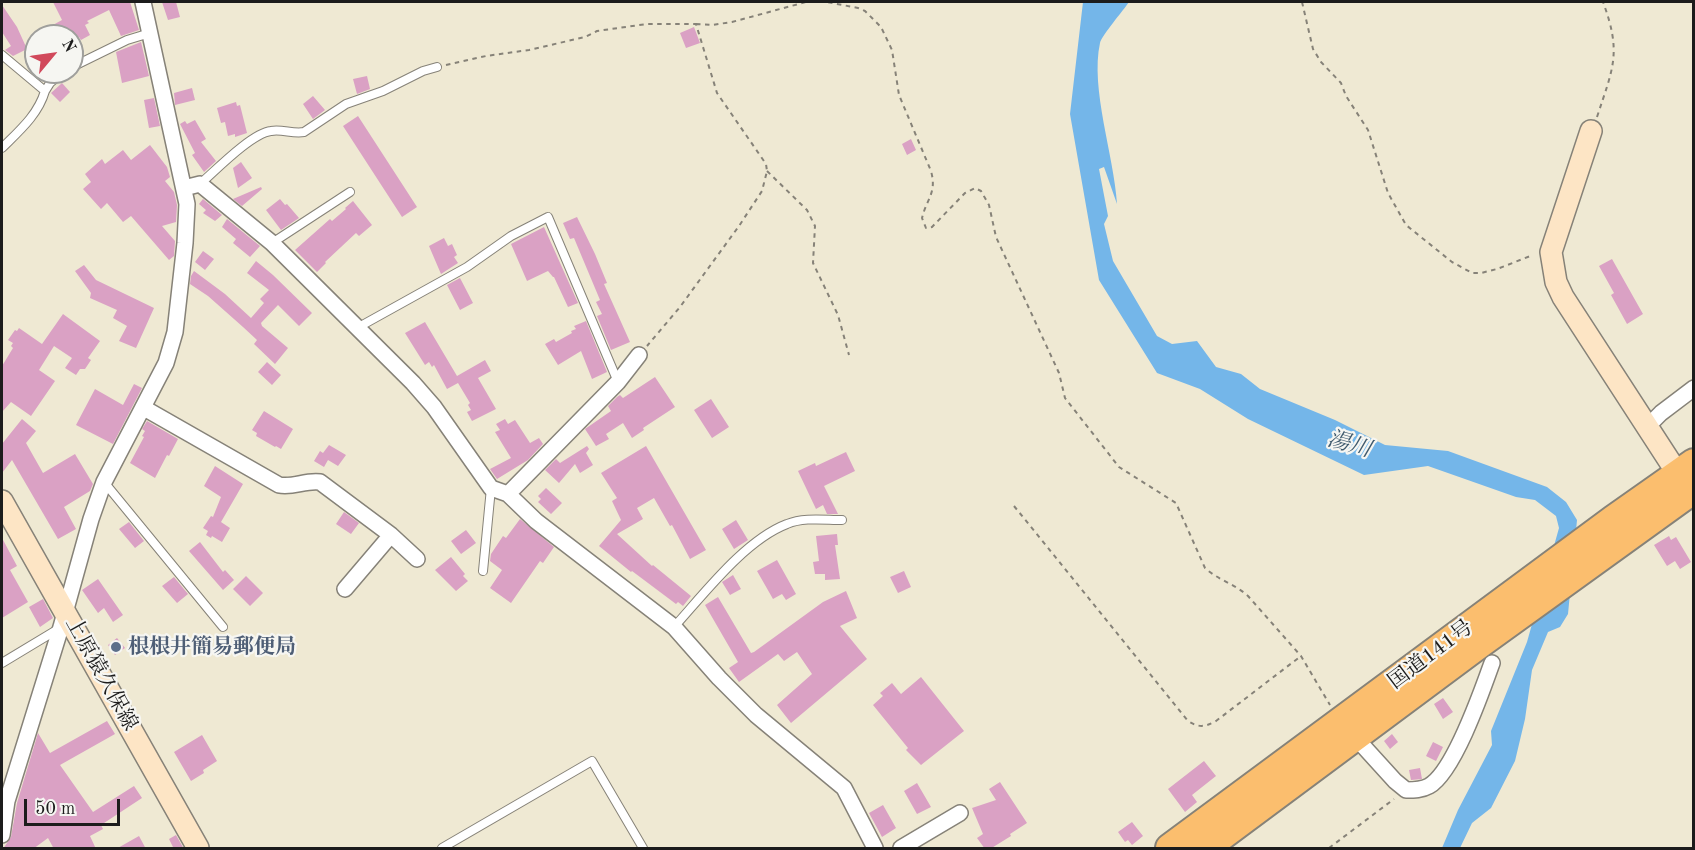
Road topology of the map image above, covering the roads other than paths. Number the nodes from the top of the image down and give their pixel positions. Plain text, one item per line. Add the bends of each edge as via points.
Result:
1 (143, 2) edge
2 (150, 33) junction
3 (2, 56) edge
4 (84, 61) edge
5 (437, 67) road end
6 (49, 84) edge
7 (45, 91) junction
8 (1591, 131) road end
9 (2, 148) edge
10 (200, 184) junction
11 (184, 188) junction
12 (350, 192) dead end
13 (272, 243) junction
14 (357, 328) junction
15 (639, 355) road end
16 (618, 382) junction
17 (1694, 388) edge
18 (144, 408) junction
19 (1648, 426) junction
20 (104, 482) junction
21 (1690, 484) edge
22 (491, 488) junction
23 (508, 494) junction
24 (4, 509) edge
25 (842, 520) dead end
26 (391, 536) junction
27 (417, 559) dead end
28 (483, 571) dead end
29 (345, 589) dead end
30 (63, 619) junction
31 (223, 627) dead end
32 (674, 627) junction
33 (2, 663) edge
34 (1492, 663) dead end
35 (1348, 730) junction
36 (960, 813) dead end
37 (2, 835) edge
38 (198, 849) edge
39 (442, 849) edge
40 (643, 849) edge
41 (875, 849) edge
42 (901, 849) edge
43 (1170, 849) edge
44 (1205, 849) edge

1 - 2 street
2 - 4 lane
2 - 11 street
3 - 7 lane
5 - 10 lane via 346,104 304,132 272,130 257,135
6 - 7 lane
7 - 9 lane via 30,119
8 - 19 street via 1551,252 1556,282
10 - 11 street
10 - 13 street
11 - 18 street via 187,220 175,332 166,363
12 - 13 lane
13 - 14 street
14 - 16 lane via 548,217
14 - 22 street via 434,407
15 - 16 street
16 - 23 street
17 - 19 street
18 - 20 street
18 - 26 street via 279,485 320,482
19 - 21 street
20 - 30 street
20 - 31 lane
21 - 35 highway, 国道141号 via 1619,529
22 - 23 street
22 - 28 lane
23 - 32 street via 536,521
24 - 30 street, 上原猿久保線
25 - 32 lane via 806,519 772,531 737,559
26 - 27 street
26 - 29 street
30 - 33 lane
30 - 37 street via 7,801
30 - 38 street, 上原猿久保線
32 - 41 street via 756,715 844,788
34 - 35 street via 1471,720 1442,772 1427,788 1406,790 1395,782
35 - 43 highway, 国道141号
35 - 44 highway, 国道141号
36 - 42 street
39 - 40 lane via 592,761

